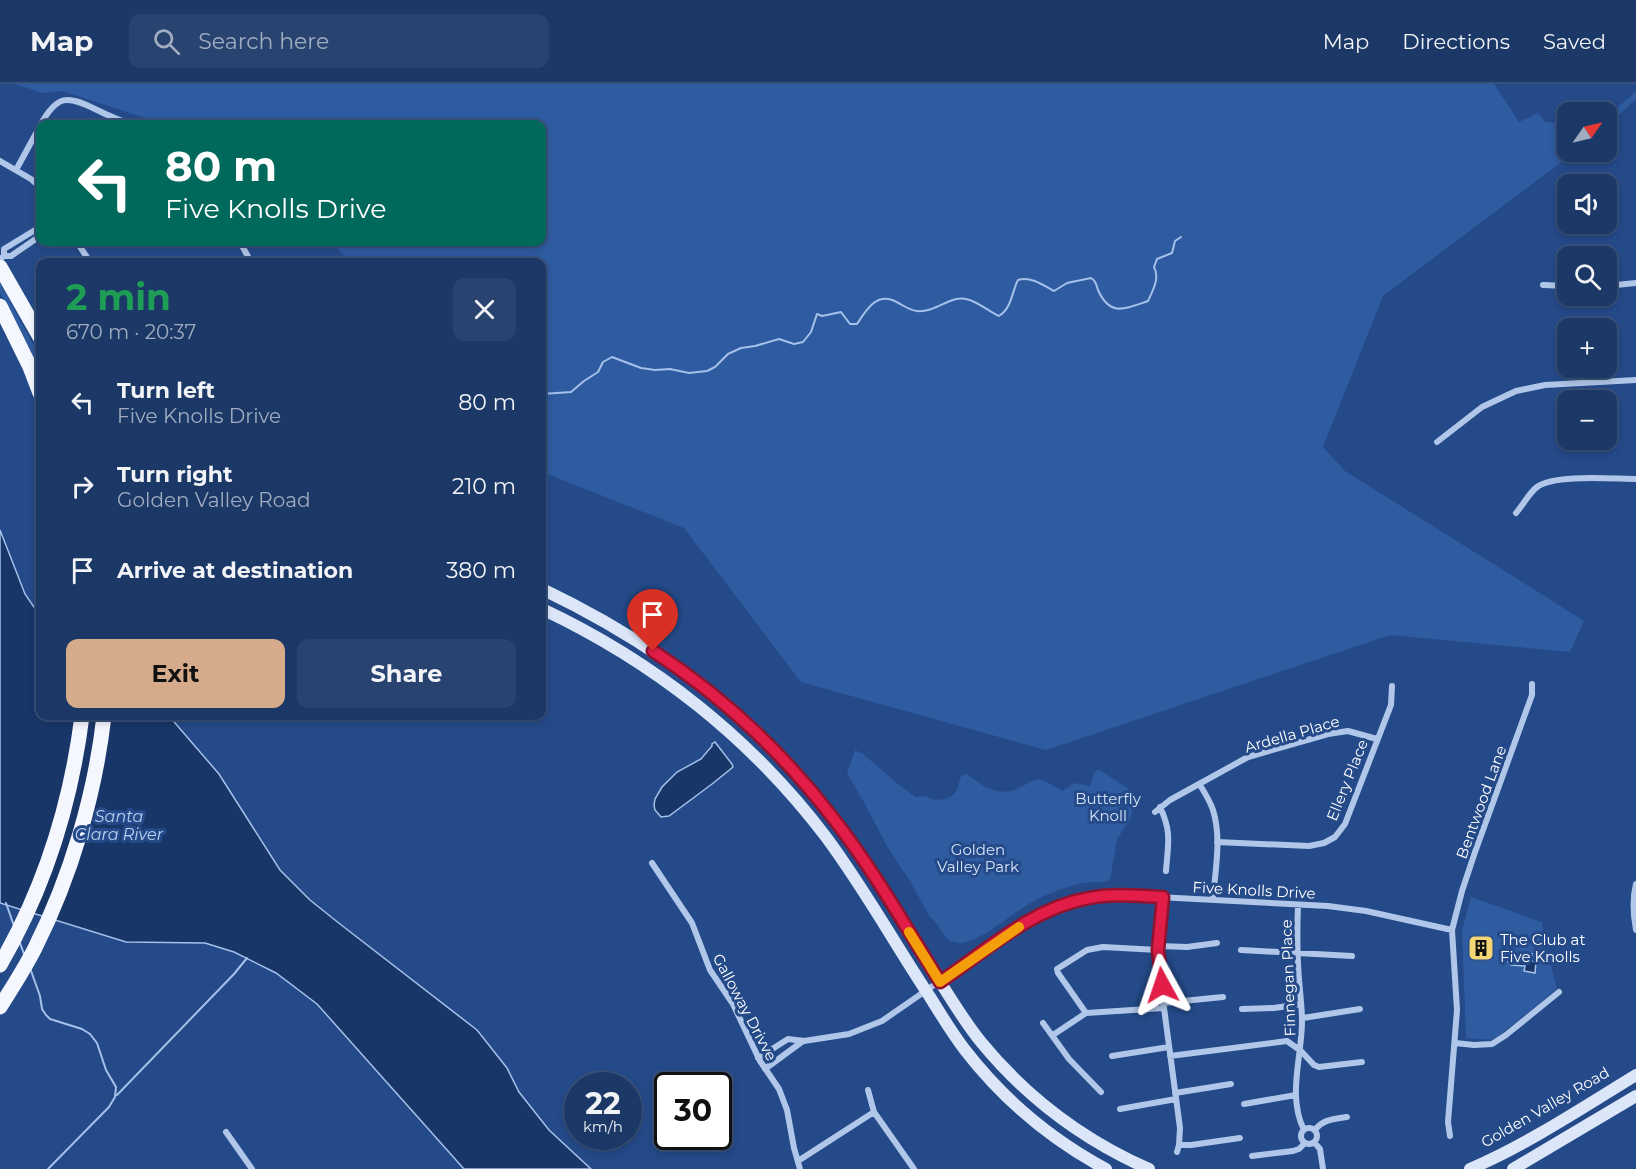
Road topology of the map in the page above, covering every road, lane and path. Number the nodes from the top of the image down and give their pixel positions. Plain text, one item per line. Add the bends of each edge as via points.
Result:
1 (44, 120) edge
2 (119, 120) edge
3 (36, 134) edge
4 (0, 161) edge
5 (16, 170) junction
6 (36, 184) edge
7 (36, 229) edge
8 (36, 239) edge
9 (1, 260) edge
10 (1636, 282) edge
11 (1543, 285) dead end
12 (1617, 285) edge
13 (1557, 286) edge
14 (0, 306) edge
15 (36, 329) edge
16 (1636, 380) edge
17 (36, 383) edge
18 (1437, 442) dead end
19 (1636, 479) edge
20 (1516, 513) dead end
21 (546, 591) edge
22 (546, 611) edge
23 (1532, 684) dead end
24 (1392, 686) dead end
25 (81, 720) edge
26 (103, 720) edge
27 (1377, 739) junction
28 (1200, 785) junction
29 (1217, 842) junction
30 (652, 863) dead end
31 (1167, 871) dead end
32 (1636, 884) edge
33 (1163, 897) junction
34 (1213, 900) junction
35 (1298, 905) junction
36 (1452, 930) junction
37 (1636, 930) edge
38 (1217, 943) dead end
39 (1158, 948) junction
40 (1241, 950) dead end
41 (1297, 953) junction
42 (1352, 956) dead end
43 (0, 965) edge
44 (940, 982) junction
45 (926, 992) junction
46 (1559, 993) dead end
47 (1222, 996) dead end
48 (1301, 1004) junction
49 (1163, 1005) junction
50 (1, 1007) edge
51 (1242, 1009) dead end
52 (1360, 1009) dead end
53 (1086, 1012) junction
54 (1302, 1018) junction
55 (1044, 1023) dead end
56 (1053, 1035) junction
57 (804, 1041) junction
58 (1455, 1043) junction
59 (1169, 1047) junction
60 (1301, 1051) junction
61 (1112, 1056) dead end
62 (1170, 1056) junction
63 (758, 1058) junction
64 (1362, 1062) dead end
65 (765, 1070) junction
66 (1636, 1075) edge
67 (1231, 1084) dead end
68 (868, 1090) dead end
69 (1101, 1092) dead end
70 (1296, 1095) junction
71 (1176, 1096) junction
72 (1636, 1096) edge
73 (1244, 1104) dead end
74 (1120, 1109) dead end
75 (874, 1112) junction
76 (1347, 1117) dead end
77 (1304, 1130) junction
78 (1315, 1130) junction
79 (226, 1132) dead end
80 (1450, 1136) dead end
81 (1240, 1138) dead end
82 (1314, 1142) junction
83 (1305, 1143) junction
84 (1179, 1145) junction
85 (1177, 1152) dead end
86 (1252, 1156) dead end
87 (798, 1161) junction
88 (252, 1169) edge
89 (800, 1169) edge
90 (914, 1169) edge
91 (1106, 1169) edge
92 (1149, 1169) edge
93 (1323, 1169) edge
94 (1470, 1169) edge
95 (1513, 1169) edge

1 - 2 street via 53,107 69,99
3 - 5 street
4 - 5 street
5 - 6 street
7 - 9 street via 4,249
8 - 9 street
9 - 15 main road
10 - 12 street
11 - 13 street
14 - 17 main road
16 - 18 street via 1545,385 1516,391 1482,407
19 - 20 street via 1549,481 1536,487
21 - 44 main road via 620,630 669,662 772,748 834,819
22 - 45 main road via 645,666 701,708 757,758 826,837
23 - 36 street, Bentwood Lane via 1532,695 1475,852
24 - 27 street, Ellery Place via 1391,705
25 - 43 main road via 59,828 27,912
26 - 50 main road via 92,786 58,898 35,949
27 - 28 street, Ardella Place via 1348,730 1328,734 1248,757
27 - 29 street, Ellery Place via 1345,824 1335,837 1309,846
28 - 29 street via 1212,808
28 - 31 street, Ardella Place via 1157,810 1167,821 1169,831
29 - 34 street
30 - 63 street, Galloway Drivve via 692,923 710,970 733,1004
32 - 37 street
33 - 34 street, Five Knolls Drive
33 - 39 street
33 - 44 street, Five Knolls Drive via 1119,895 1068,902 1025,922
34 - 35 street, Five Knolls Drive
35 - 36 street, Five Knolls Drive via 1366,911
35 - 41 street, Finnegan Place
36 - 58 street, Bentwood Lane
38 - 39 street
39 - 49 street
39 - 53 street via 1087,950 1057,969
40 - 41 street
41 - 42 street
41 - 48 street, Finnegan Place
44 - 45 street, Five Knolls Drive
44 - 92 main road via 980,1041 1041,1104 1095,1142
45 - 57 street, Five Knolls Drive via 865,1028
45 - 91 main road via 965,1050 1004,1094 1053,1136
46 - 58 street via 1492,1044
47 - 49 street
48 - 51 street
48 - 54 street, Finnegan Place
49 - 53 street
49 - 59 street
52 - 54 street
53 - 56 street
54 - 60 street, Finnegan Place
55 - 56 street
56 - 69 street
57 - 63 street, Five Knolls Drive via 788,1040
57 - 65 street
58 - 80 street, Bentwood Lane
59 - 61 street
59 - 62 street
60 - 62 street via 1287,1041
60 - 64 street via 1319,1067
60 - 70 street, Finnegan Place
62 - 71 street
63 - 65 street, Galloway Drivve
65 - 87 street, Galloway Drivve via 779,1089 787,1110
66 - 94 main road, Golden Valley Road via 1521,1144
67 - 71 street
68 - 75 street
70 - 73 street
70 - 77 street, Finnegan Place
71 - 74 street
71 - 84 street
72 - 95 main road
75 - 87 street
75 - 90 street
76 - 78 street via 1323,1122
77 - 78 street
77 - 83 street
78 - 82 street
79 - 88 street
81 - 84 street
82 - 83 street
82 - 93 street via 1320,1149
83 - 86 street via 1293,1151
84 - 85 street
87 - 89 street, Galloway Drivve

